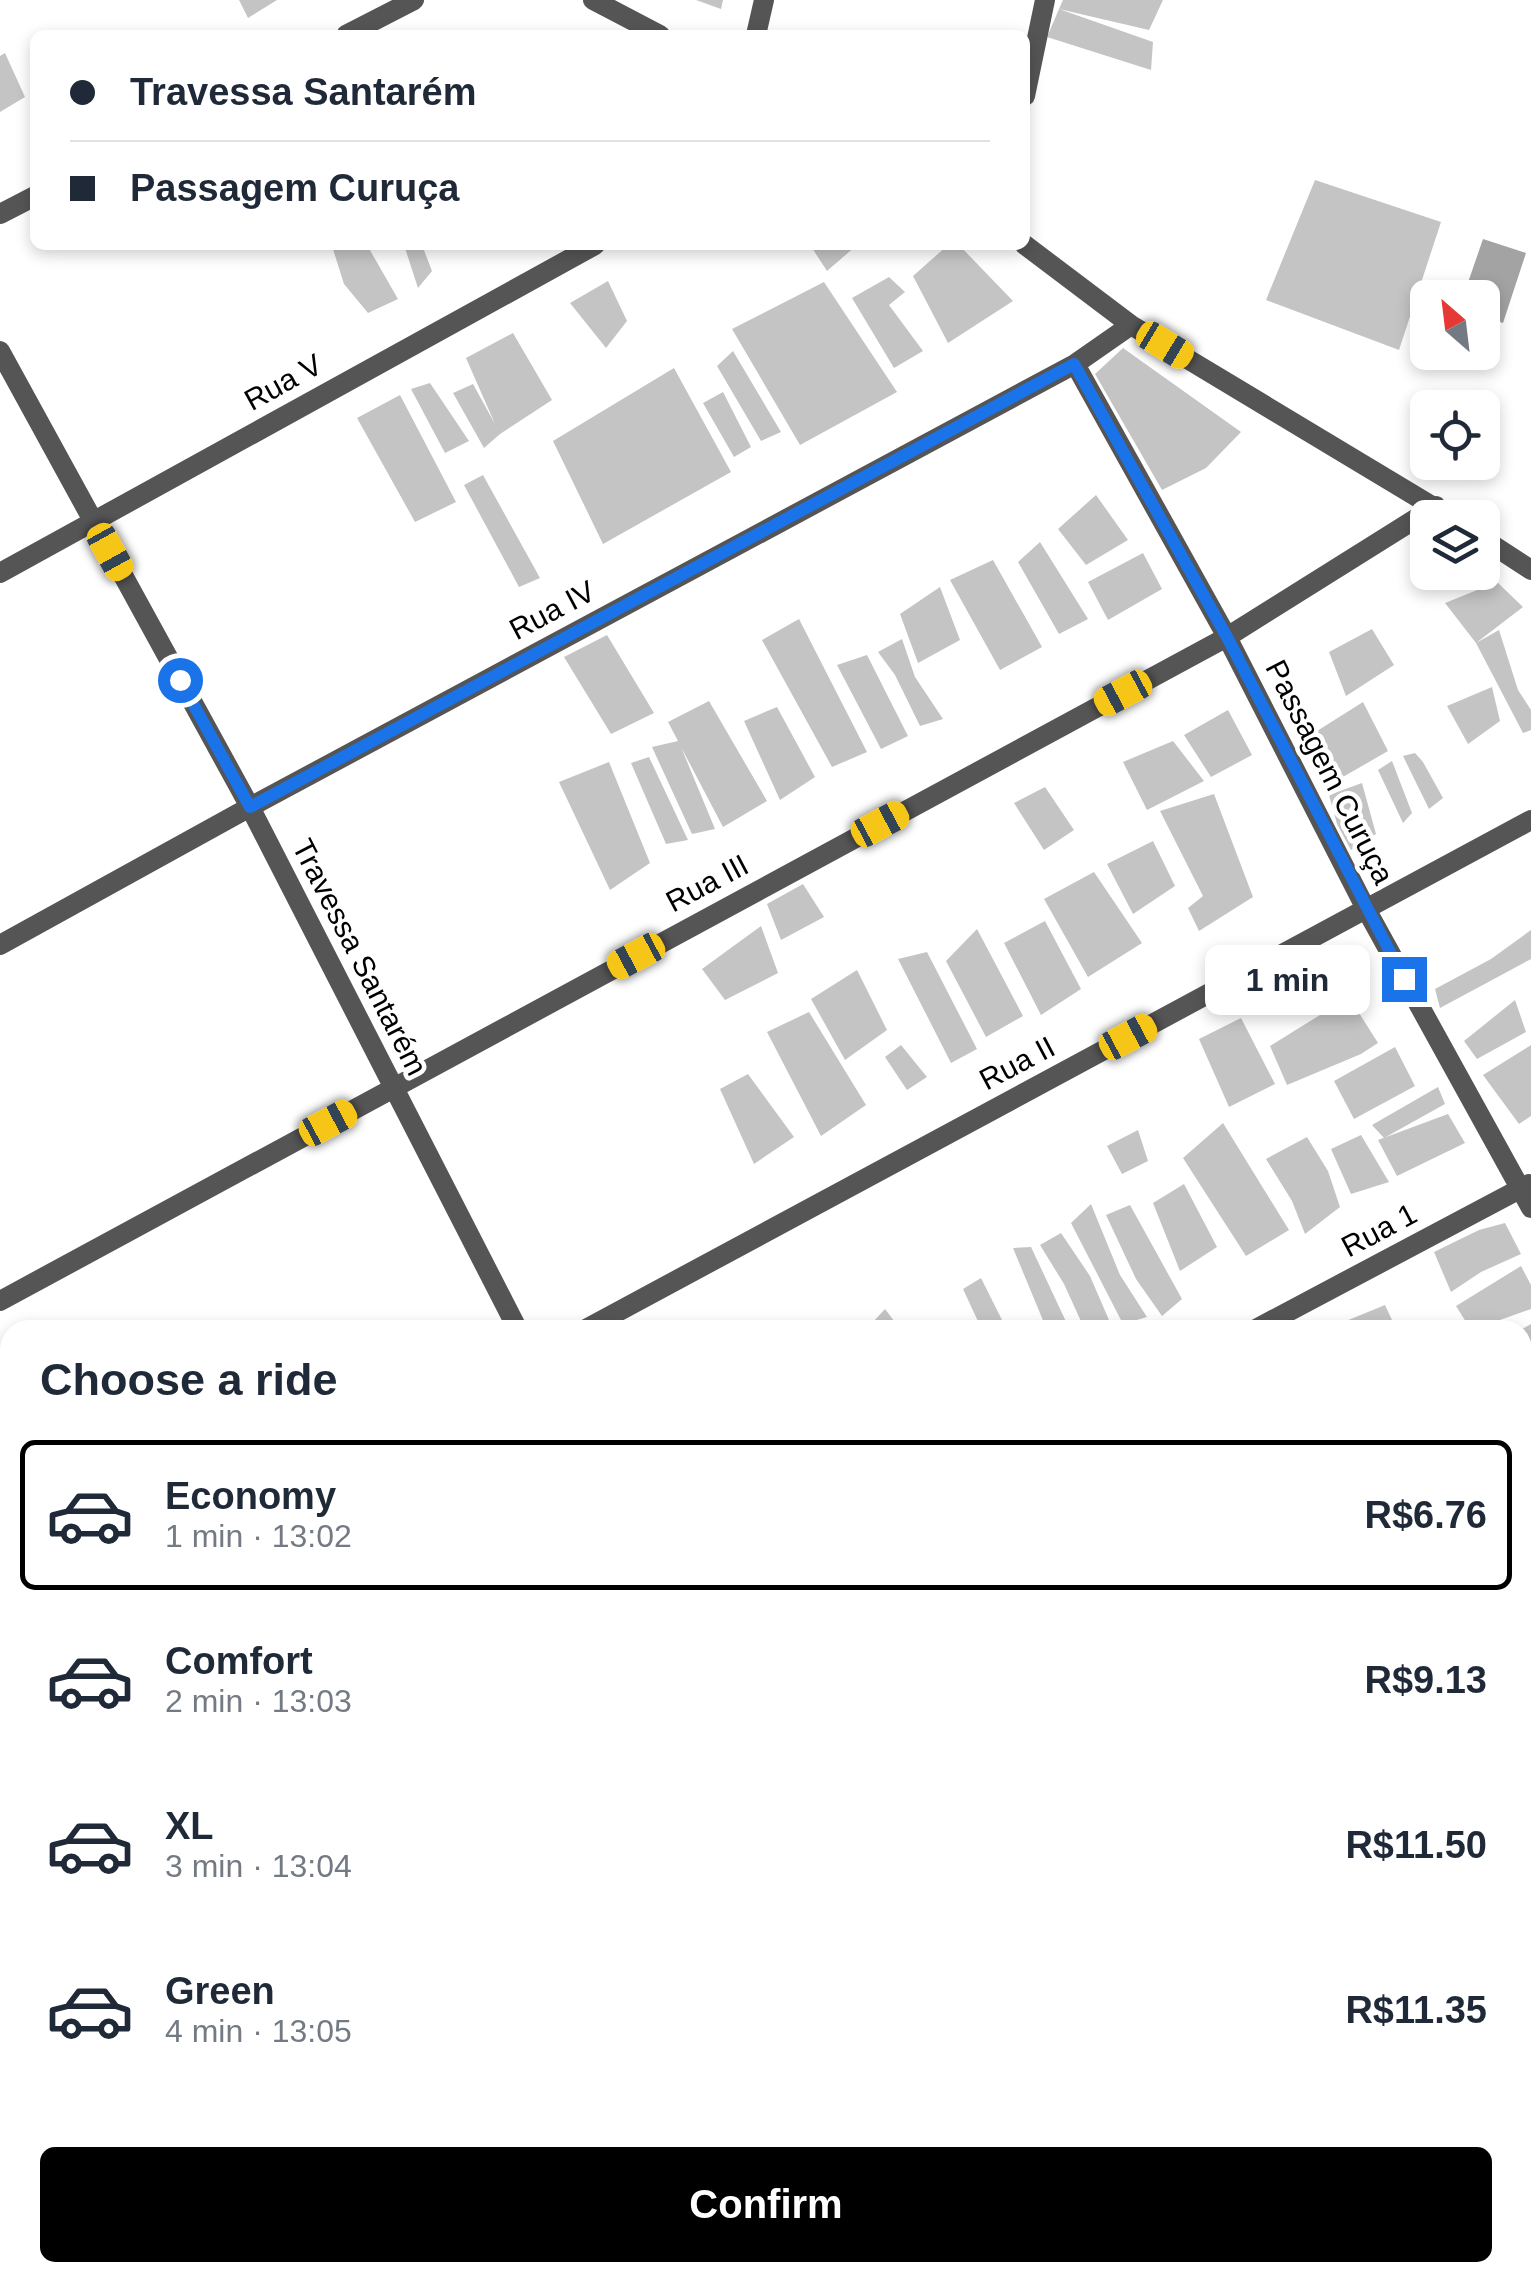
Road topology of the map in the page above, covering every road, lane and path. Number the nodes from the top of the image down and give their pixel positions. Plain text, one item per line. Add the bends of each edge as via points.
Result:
1 (414, 0) edge
2 (593, 0) edge
3 (764, 0) edge
4 (1046, 0) edge
5 (356, 30) edge
6 (650, 30) edge
7 (757, 30) edge
8 (1030, 73) edge
9 (30, 199) edge
10 (0, 214) edge
11 (1030, 249) edge
12 (587, 250) edge
13 (1131, 325) junction
14 (0, 351) edge
15 (1074, 364) junction
16 (1424, 500) edge
17 (93, 520) junction
18 (1410, 532) edge
19 (1500, 550) edge
20 (1531, 570) edge
21 (0, 573) edge
22 (1227, 637) junction
23 (250, 807) junction
24 (1531, 820) edge
25 (1366, 908) junction
26 (0, 946) edge
27 (393, 1087) junction
28 (1525, 1186) edge
29 (1531, 1208) edge
30 (0, 1300) edge
31 (513, 1320) edge
32 (603, 1320) edge
33 (1273, 1320) edge

1 - 5 street
2 - 6 street
3 - 7 street
4 - 8 street
9 - 10 street
11 - 13 street
12 - 17 street, Rua V
13 - 15 street, Rua IV
13 - 16 street
14 - 17 street, Travessa Santarém
15 - 22 street, Passagem Curuça
15 - 23 street, Rua IV
17 - 21 street, Rua V
17 - 23 street, Travessa Santarém
18 - 22 street, Rua III
19 - 20 street
22 - 25 street, Passagem Curuça
22 - 27 street, Rua III
23 - 26 street, Rua IV
23 - 27 street, Travessa Santarém
24 - 25 street, Rua II
25 - 28 street, Passagem Curuça
25 - 32 street, Rua II
27 - 30 street, Rua III
27 - 31 street, Travessa Santarém
28 - 29 street, Passagem Curuça
28 - 33 street, Rua 1

